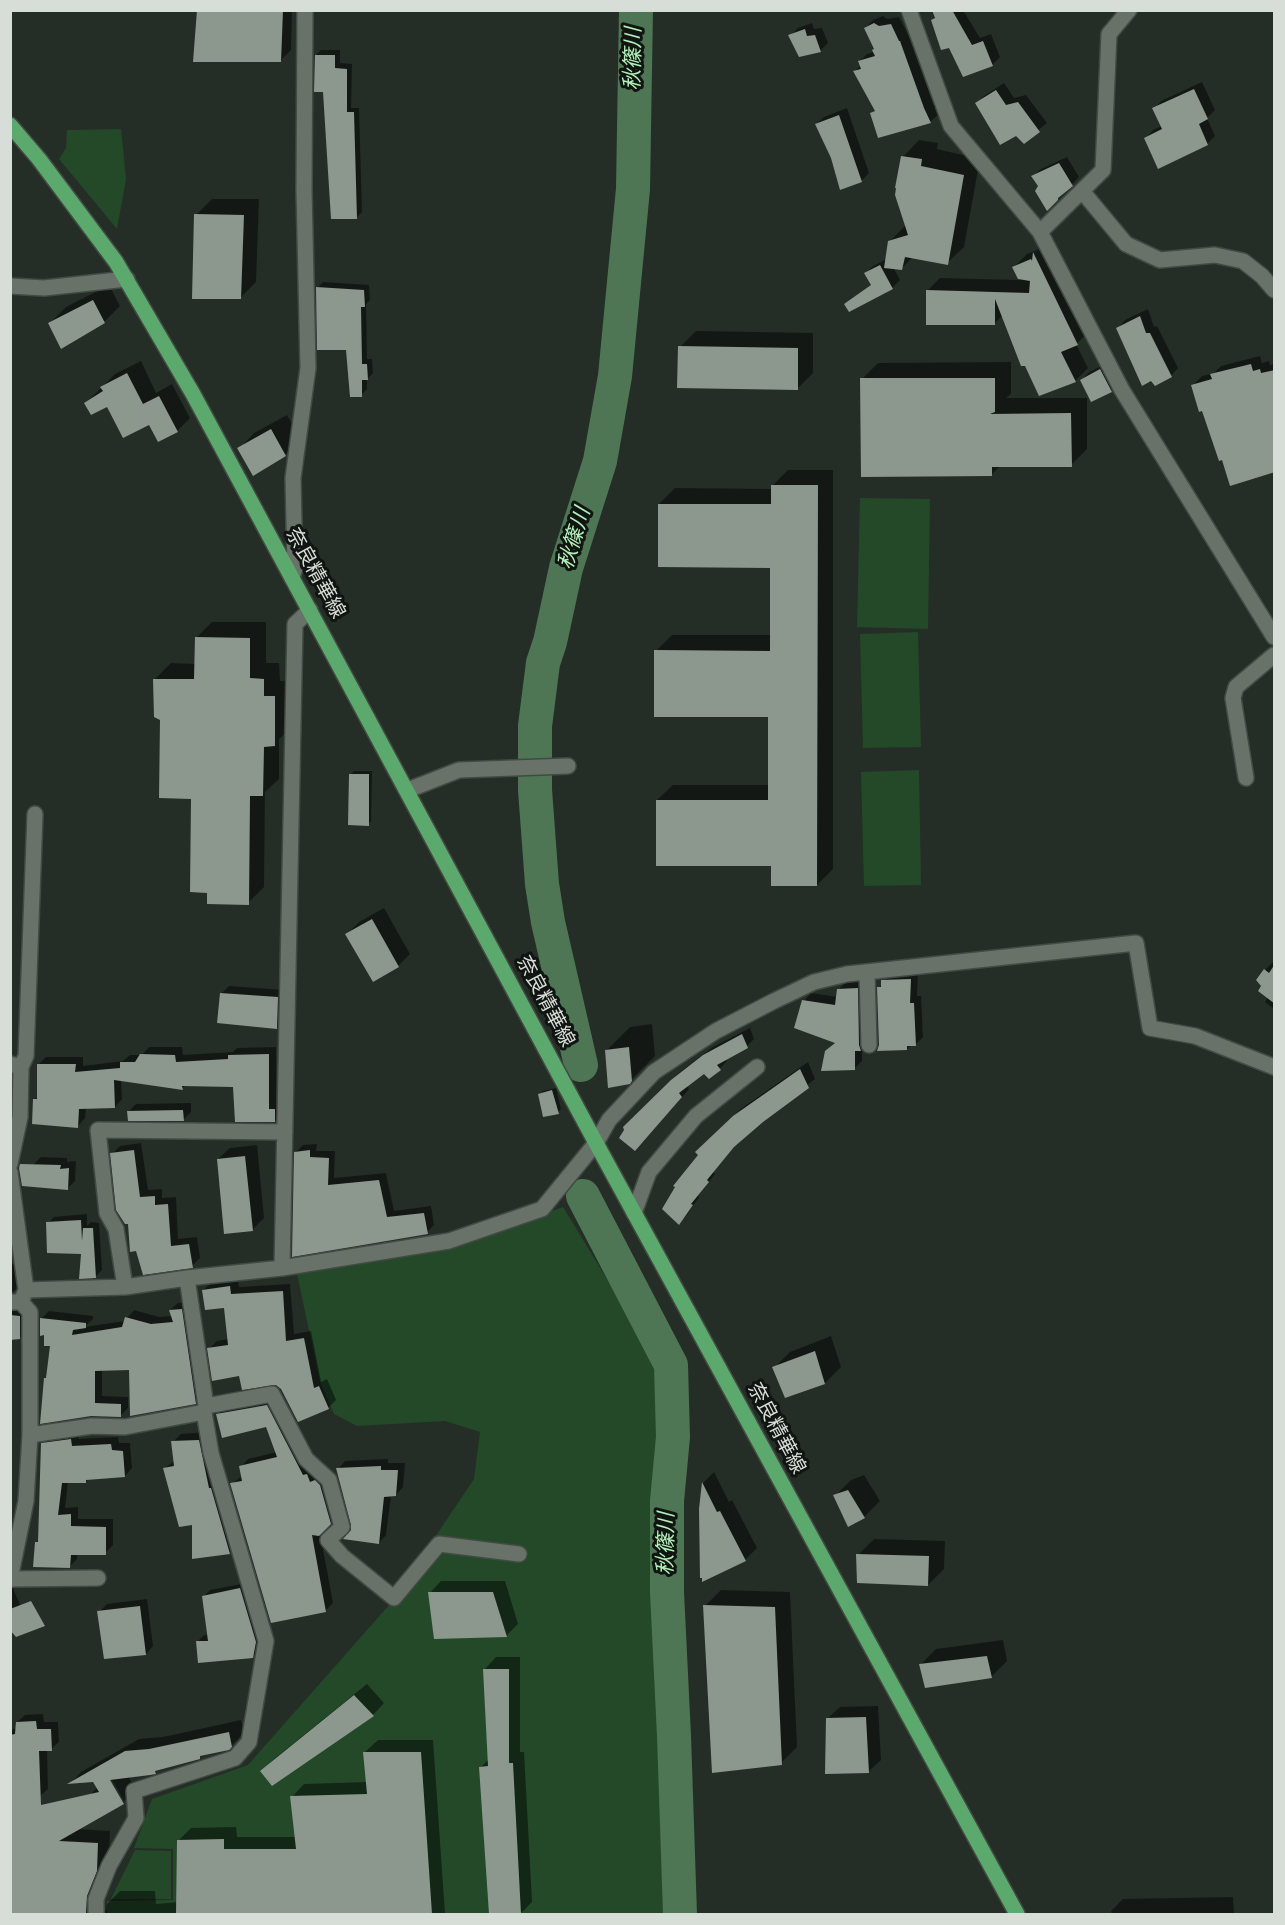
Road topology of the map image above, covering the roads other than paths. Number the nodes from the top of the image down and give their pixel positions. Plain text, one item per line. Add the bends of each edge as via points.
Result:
1 (305, 10) edge
2 (909, 10) edge
3 (1129, 10) edge
4 (10, 125) edge
5 (1082, 191) junction
6 (1040, 232) junction
7 (127, 279) junction
8 (10, 286) edge
9 (1275, 290) edge
10 (292, 578) junction
11 (310, 610) junction
12 (1275, 637) edge
13 (1275, 655) edge
14 (561, 766) dead end
15 (1246, 778) dead end
16 (408, 790) junction
17 (35, 814) dead end
18 (867, 972) junction
19 (869, 1045) dead end
20 (16, 1066) edge
21 (757, 1067) dead end
22 (1275, 1067) edge
23 (285, 1132) junction
24 (596, 1143) junction
25 (10, 1164) edge
26 (10, 1172) edge
27 (634, 1213) junction
28 (282, 1268) junction
29 (187, 1278) junction
30 (124, 1287) junction
31 (19, 1298) edge
32 (205, 1409) junction
33 (30, 1435) junction
34 (519, 1554) dead end
35 (98, 1578) dead end
36 (11, 1579) edge
37 (96, 1914) edge
38 (1017, 1914) edge

1 - 10 street via 308,368 292,478
2 - 6 street via 951,126
3 - 5 street via 1109,34 1103,170
4 - 7 main road, 奈良精華線
5 - 6 street
5 - 9 street via 1126,244 1160,260 1215,255 1244,261
6 - 12 street via 1122,390
7 - 8 street via 44,288
7 - 10 main road, 奈良精華線
10 - 11 main road, 奈良精華線
11 - 16 main road, 奈良精華線
11 - 23 street via 296,624
13 - 15 street via 1236,687 1233,698
14 - 16 street via 459,770
16 - 24 main road, 奈良精華線
17 - 20 street via 26,1056
18 - 19 street
18 - 22 street via 1136,943 1150,1028 1195,1036
18 - 24 street via 814,982 716,1031 654,1072 609,1120
20 - 25 street via 20,1117
21 - 27 street via 696,1116 650,1172
23 - 28 street
23 - 30 street via 98,1130 107,1213 116,1230
24 - 27 main road, 奈良精華線
24 - 28 street via 542,1209 449,1241
26 - 31 street
27 - 38 main road, 奈良精華線
28 - 29 street
29 - 30 street
29 - 32 street
30 - 31 street
31 - 33 street via 30,1312
32 - 33 street via 124,1427 92,1426
32 - 34 street via 272,1394 306,1459 329,1480 342,1527 328,1540 394,1598 439,1544
32 - 37 street via 211,1453 266,1641 249,1742 235,1758 134,1791 136,1818 109,1866 96,1899
33 - 36 street via 26,1501
35 - 36 street

